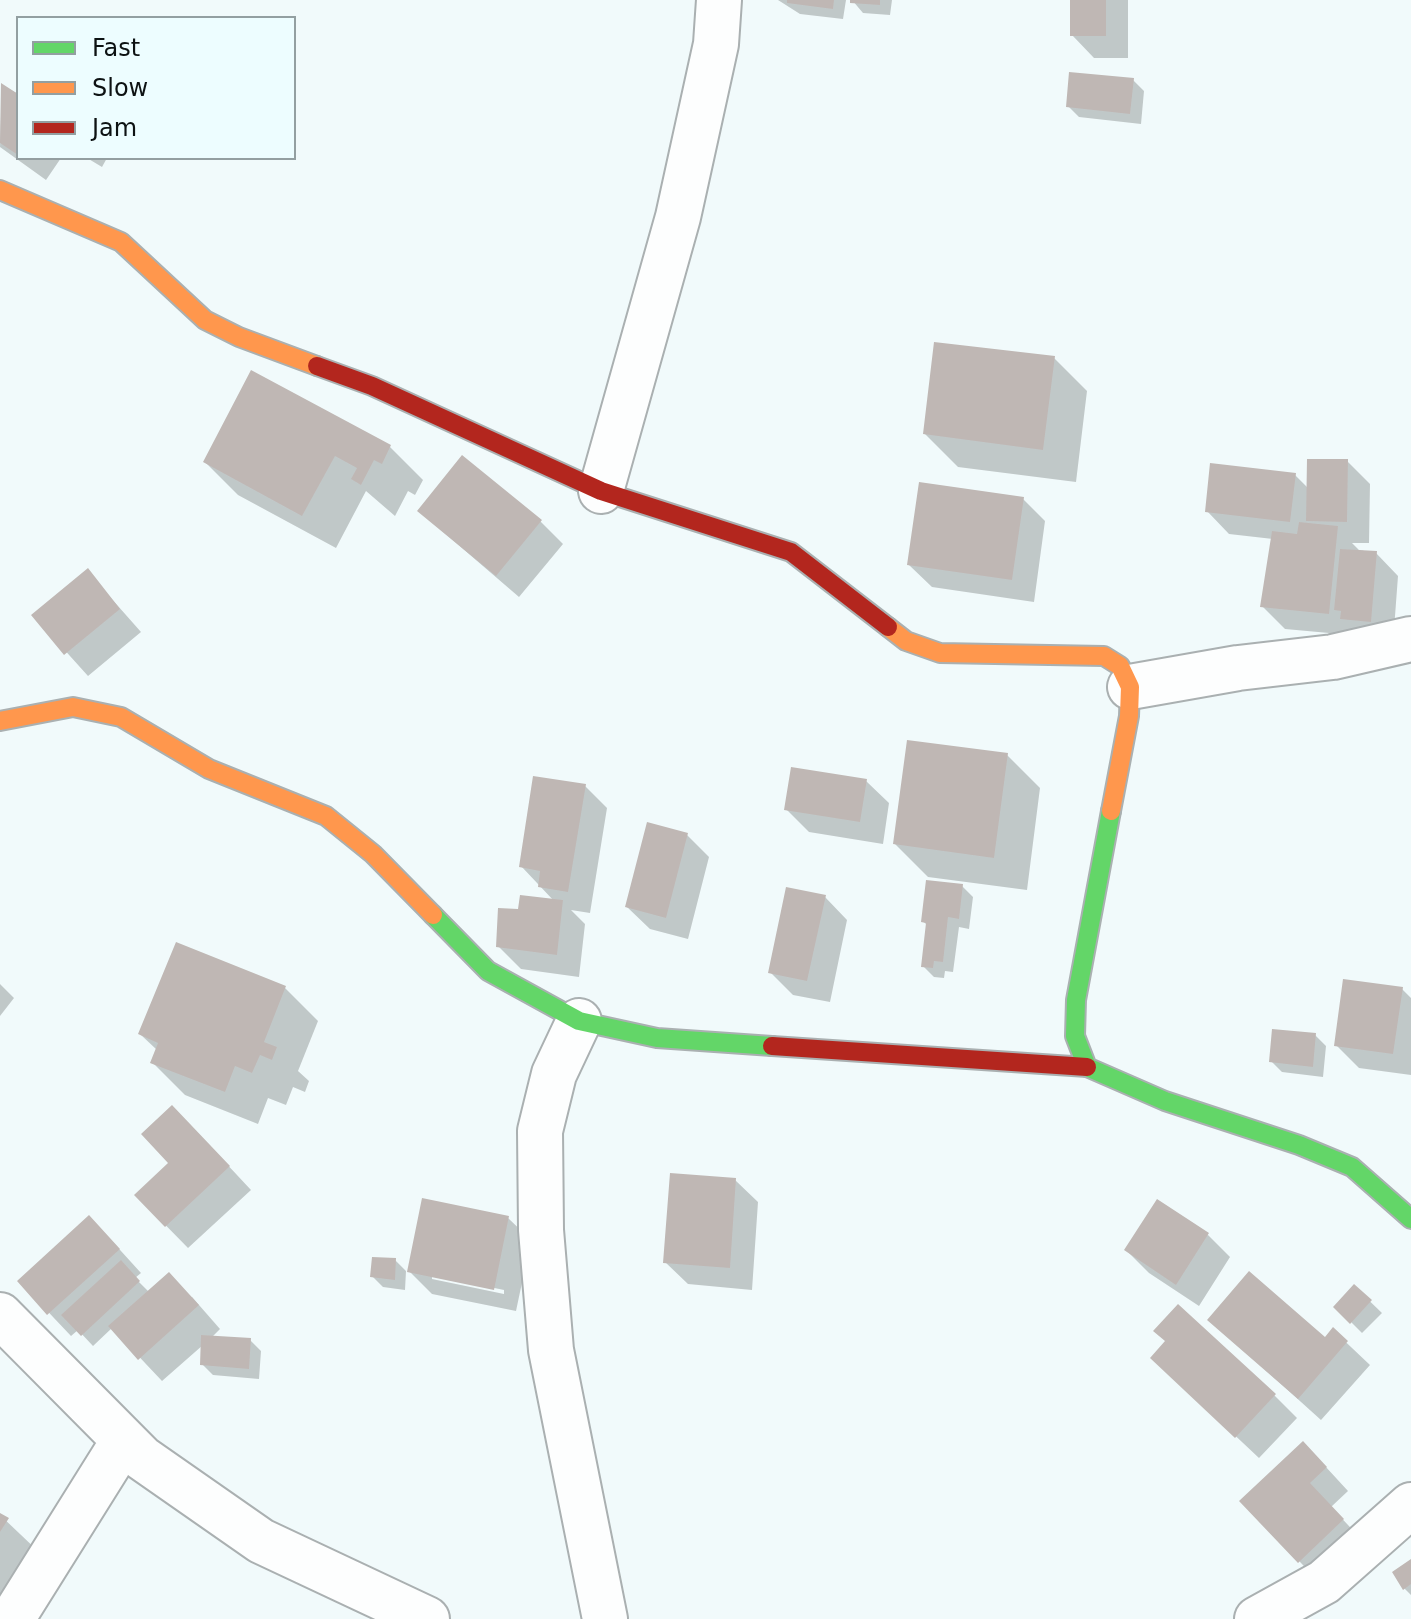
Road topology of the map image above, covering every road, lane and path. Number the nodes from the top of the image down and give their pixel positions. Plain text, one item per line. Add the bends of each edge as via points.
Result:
1 (719, 0) edge
2 (0, 190) edge
3 (601, 491) junction
4 (1411, 639) edge
5 (1130, 687) junction
6 (0, 721) edge
7 (579, 1021) junction
8 (1087, 1067) junction
9 (1411, 1219) edge
10 (0, 1315) edge
11 (124, 1440) junction
12 (1411, 1505) edge
13 (12, 1619) edge
14 (427, 1619) edge
15 (605, 1619) edge
16 (1257, 1619) edge

1 - 3 street via 716,44 678,217
2 - 3 street via 121,242 205,320 372,386
3 - 5 street via 791,552 906,641 940,653 1104,656 1120,666
4 - 5 street via 1333,657
5 - 8 street via 1076,1000 1075,1036
6 - 7 street via 73,707 121,717 209,769 326,816 373,854 488,971
7 - 8 street via 657,1038
7 - 15 street via 554,1074 540,1131 541,1230 551,1350
8 - 9 street via 1165,1101 1352,1167
10 - 11 street
11 - 13 street
11 - 14 street via 261,1541
12 - 16 street via 1324,1582

